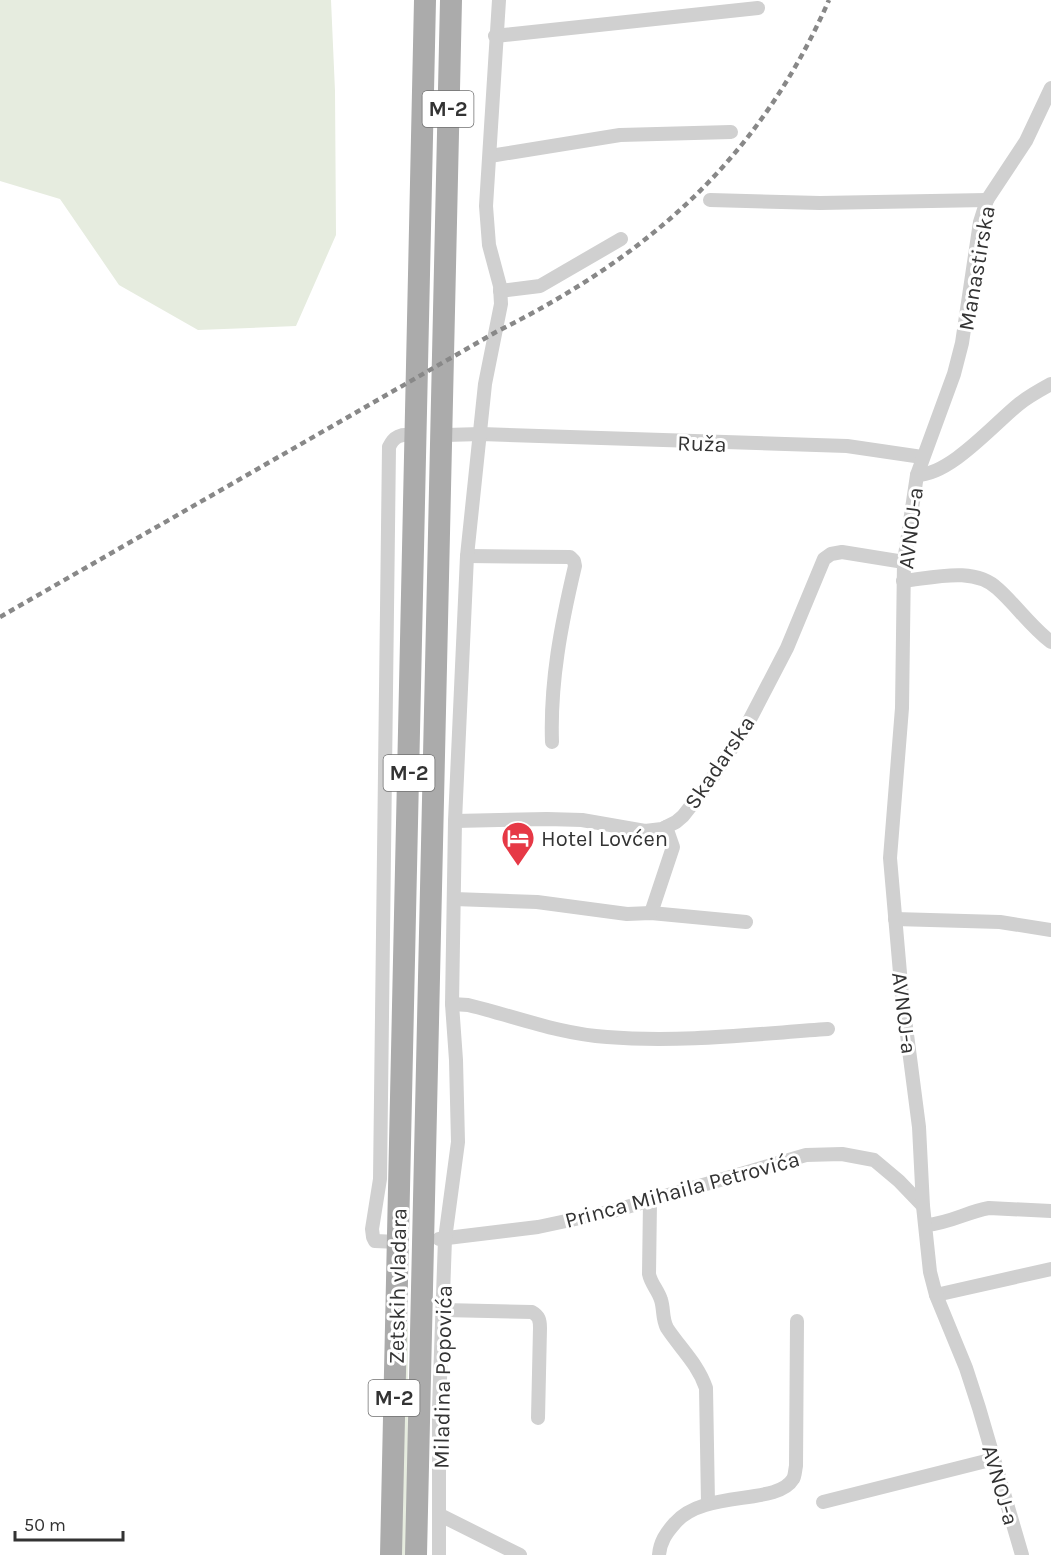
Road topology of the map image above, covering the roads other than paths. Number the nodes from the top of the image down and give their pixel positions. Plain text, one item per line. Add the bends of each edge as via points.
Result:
1 (425, 0) edge
2 (451, 0) edge
3 (499, 0) edge
4 (758, 8) dead end
5 (495, 36) junction
6 (1051, 88) edge
7 (730, 132) dead end
8 (490, 156) junction
9 (710, 200) dead end
10 (987, 200) junction
11 (621, 239) dead end
12 (500, 291) junction
13 (1051, 384) edge
14 (481, 434) junction
15 (412, 435) dead end
16 (446, 435) dead end
17 (922, 457) junction
18 (917, 475) junction
19 (467, 556) junction
20 (904, 562) junction
21 (903, 581) junction
22 (1051, 642) edge
23 (552, 742) dead end
24 (455, 821) junction
25 (666, 827) junction
26 (454, 899) junction
27 (651, 913) junction
28 (895, 919) junction
29 (746, 922) dead end
30 (1051, 930) edge
31 (452, 1004) junction
32 (828, 1029) dead end
33 (650, 1202) junction
34 (923, 1206) junction
35 (1051, 1211) edge
36 (926, 1225) junction
37 (434, 1240) junction
38 (398, 1242) junction
39 (1051, 1269) edge
40 (936, 1295) junction
41 (443, 1310) junction
42 (797, 1321) dead end
43 (538, 1418) dead end
44 (994, 1459) junction
45 (823, 1502) dead end
46 (708, 1503) junction
47 (440, 1515) junction
48 (391, 1555) edge
49 (416, 1555) edge
50 (439, 1555) edge
51 (520, 1555) edge
52 (658, 1555) edge
53 (1022, 1555) edge

1 - 38 main road, Zetskih vladara / M-2
2 - 37 main road, M-2 via 439,546
3 - 5 street, Miladina Popovića
4 - 5 street
5 - 8 street, Miladina Popovića
6 - 10 street, Manastirska via 1026,141
7 - 8 street via 620,135
8 - 12 street, Miladina Popovića via 486,206 489,245
9 - 10 street
10 - 17 street, Manastirska via 980,222 962,343
11 - 12 street via 540,286
12 - 14 street, Miladina Popovića
13 - 18 street via 1022,402 946,466
14 - 16 street, Ruža
14 - 17 street, Ruža via 848,446
14 - 19 street, Miladina Popovića
15 - 38 street via 398,436 389,447 380,1179 372,1229 375,1241
17 - 18 street, AVNOJ-a
18 - 20 street, AVNOJ-a
19 - 23 street via 570,557 574,561 553,677
19 - 24 street, Miladina Popovića
20 - 21 street, AVNOJ-a
20 - 25 street, Skadarska via 836,552 827,556 787,648 748,723 696,800 683,816
21 - 22 street via 957,576 986,580
21 - 28 street, AVNOJ-a via 902,708 891,858
24 - 25 street, Skadarska via 547,819 582,820 645,831
24 - 26 street, Miladina Popovića
25 - 27 street via 673,847
26 - 27 street
26 - 31 street, Miladina Popovića
27 - 29 street
28 - 30 street via 1000,922
28 - 34 street, AVNOJ-a via 919,1127
31 - 32 street via 607,1037 696,1037
31 - 37 street, Miladina Popovića via 458,1142
33 - 34 street, Princa Mihaila Petrovića via 806,1155 842,1154 873,1160
33 - 37 street, Princa Mihaila Petrovića via 538,1227
33 - 46 street via 648,1275 656,1287 666,1325 702,1375 706,1388
34 - 36 street, AVNOJ-a
35 - 36 street via 989,1208
36 - 40 street, AVNOJ-a
37 - 41 street, Miladina Popovića
37 - 49 main road, Zetskih vladara / M-2
38 - 48 main road, Zetskih vladara / M-2
39 - 40 street
40 - 44 street, AVNOJ-a via 966,1368
41 - 43 street via 536,1314 540,1320
41 - 47 street, Miladina Popovića
42 - 46 street via 796,1466 792,1479 783,1488 769,1493
44 - 45 street
44 - 53 street, AVNOJ-a
46 - 52 street via 678,1518 660,1544
47 - 50 street, Miladina Popovića
47 - 51 street

